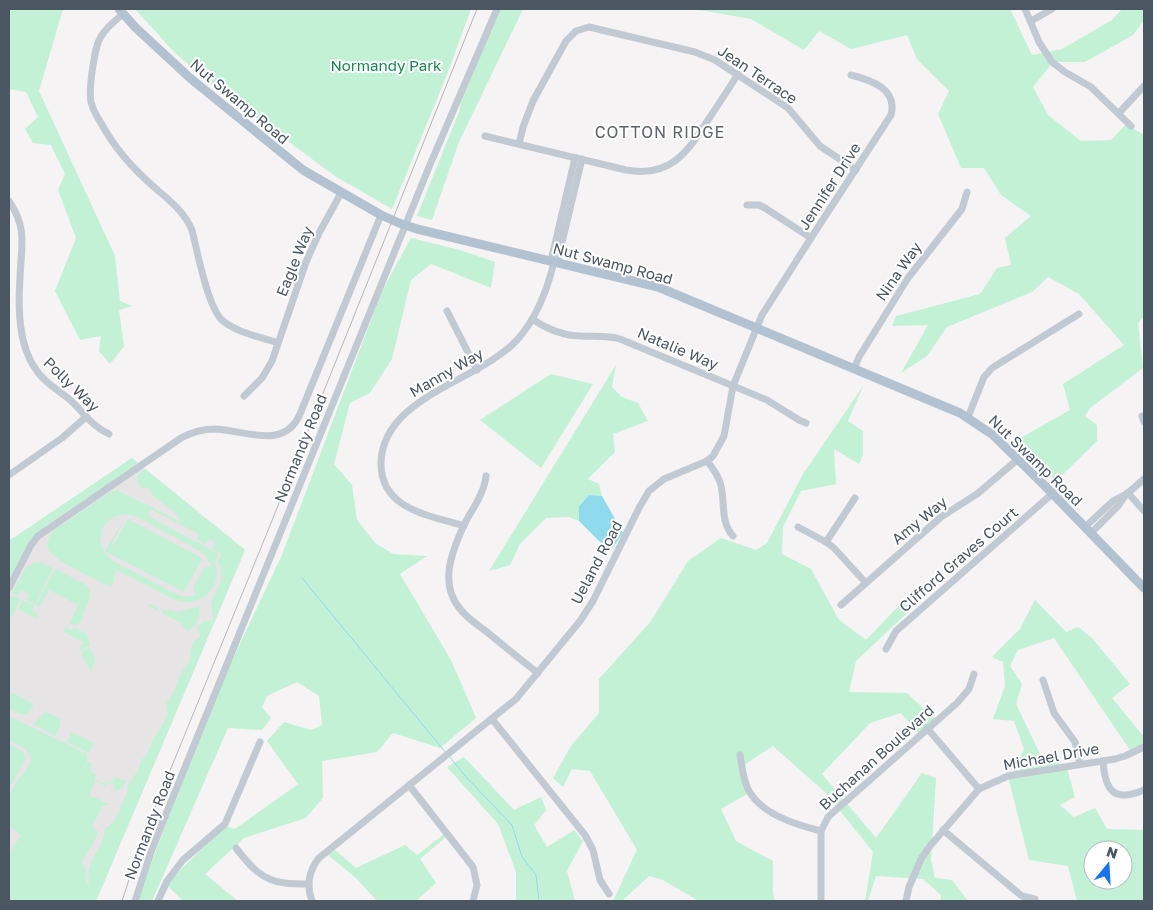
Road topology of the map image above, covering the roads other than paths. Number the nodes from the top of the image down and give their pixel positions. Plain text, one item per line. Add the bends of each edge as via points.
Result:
1 (497, 9) edge
2 (1025, 9) edge
3 (1052, 9) edge
4 (120, 11) edge
5 (1031, 21) junction
6 (738, 74) junction
7 (851, 75) dead end
8 (1144, 86) edge
9 (1119, 113) junction
10 (1131, 126) dead end
11 (485, 136) dead end
12 (519, 144) junction
13 (578, 159) junction
14 (856, 170) junction
15 (967, 192) dead end
16 (341, 193) junction
17 (9, 201) edge
18 (747, 204) dead end
19 (381, 215) junction
20 (405, 225) junction
21 (811, 238) junction
22 (554, 262) junction
23 (447, 311) dead end
24 (1079, 314) dead end
25 (532, 319) junction
26 (757, 328) junction
27 (278, 343) junction
28 (854, 369) junction
29 (477, 370) junction
30 (733, 386) junction
31 (244, 396) dead end
32 (86, 417) junction
33 (968, 417) junction
34 (806, 423) dead end
35 (109, 434) dead end
36 (1018, 460) junction
37 (707, 461) junction
38 (9, 475) edge
39 (486, 476) dead end
40 (1144, 479) edge
41 (1128, 493) junction
42 (1052, 494) junction
43 (855, 498) dead end
44 (1144, 511) edge
45 (464, 526) junction
46 (798, 527) dead end
47 (1088, 530) junction
48 (733, 536) dead end
49 (826, 542) junction
50 (866, 583) junction
51 (9, 588) edge
52 (1144, 588) edge
53 (841, 605) dead end
54 (886, 649) dead end
55 (538, 673) junction
56 (974, 674) dead end
57 (1043, 680) dead end
58 (492, 719) junction
59 (927, 728) junction
60 (260, 742) dead end
61 (1144, 748) edge
62 (740, 755) dead end
63 (1103, 761) junction
64 (1080, 764) junction
65 (409, 785) junction
66 (980, 789) junction
67 (1144, 790) edge
68 (943, 830) junction
69 (821, 831) junction
70 (236, 848) dead end
71 (309, 884) junction
72 (609, 894) dead end
73 (1035, 899) dead end
74 (136, 901) edge
75 (158, 901) edge
76 (312, 901) edge
77 (474, 901) edge
78 (821, 901) edge
79 (906, 901) edge

1 - 20 street, Normandy Road
2 - 5 street
3 - 5 street
4 - 16 main road, Nut Swamp Road via 223,107 303,170
4 - 27 street via 97,42 90,86 91,103 122,157 186,218 212,304 219,317 234,328
5 - 9 street via 1052,62 1091,88
6 - 12 street, Jean Terrace via 695,52 597,28 581,29 566,41 548,73 525,121
6 - 13 street via 691,146 671,164 656,170 638,171
6 - 14 street, Jean Terrace via 788,108 820,146
7 - 14 street, Jennifer Drive via 885,89 893,106 889,119
8 - 9 street
9 - 10 street
11 - 12 street
12 - 13 street
13 - 22 street, Manny Way
14 - 21 street, Jennifer Drive
15 - 28 street, Nina Way via 962,209 908,278
16 - 19 main road, Nut Swamp Road
16 - 27 street, Eagle Way via 306,262
17 - 32 street, Polly Way via 18,215 23,233 20,301 26,352 40,375
18 - 21 street via 765,208
19 - 20 main road, Nut Swamp Road
19 - 51 street via 292,427 271,436 214,429 185,436 39,534 30,545
20 - 22 main road, Nut Swamp Road
20 - 74 street, Normandy Road via 151,852
21 - 26 street, Jennifer Drive
22 - 25 street, Manny Way via 544,296
22 - 26 main road, Nut Swamp Road via 658,287
23 - 29 street
24 - 33 street via 992,368 984,377
25 - 29 street, Manny Way via 517,340
25 - 30 street, Natalie Way via 565,335 620,339
26 - 28 main road, Nut Swamp Road
26 - 30 street
27 - 31 street, Eagle Way via 265,374
28 - 33 main road, Nut Swamp Road
29 - 45 street, Manny Way via 408,410 388,438 381,461 387,486 402,504 413,511
30 - 34 street, Natalie Way via 776,404
30 - 37 street via 724,436
32 - 35 street, Polly Way
32 - 38 street
33 - 36 main road, Nut Swamp Road via 993,435
36 - 42 main road, Nut Swamp Road
36 - 50 street, Amy Way via 977,494 941,517
37 - 48 street via 720,481 724,521
37 - 55 street, Ueland Road via 664,480 649,491 593,601
39 - 45 street via 482,492
40 - 41 street
41 - 44 street
41 - 47 street via 1118,506
42 - 47 main road, Nut Swamp Road
42 - 54 street, Clifford Graves Court via 896,631
43 - 49 street
45 - 55 street via 448,572 451,595 466,616
46 - 49 street
47 - 52 main road, Nut Swamp Road
49 - 50 street
50 - 53 street, Amy Way
55 - 58 street, Ueland Road
56 - 59 street, Buchanan Boulevard via 972,686 966,694
57 - 64 street via 1054,713 1075,742
58 - 65 street, Ueland Road
58 - 72 street via 585,835 593,850 600,880
59 - 66 street
59 - 69 street, Buchanan Boulevard via 832,812
60 - 75 street via 225,824 174,870
61 - 63 street, Michael Drive
62 - 69 street via 747,788 755,799 783,819
63 - 64 street, Michael Drive
63 - 67 street via 1106,783 1114,793 1129,795
64 - 66 street, Michael Drive via 1008,776
65 - 71 street, Ueland Road via 319,858 313,866
65 - 77 street via 473,867 477,884
66 - 68 street, Michael Drive
68 - 73 street via 1022,896
68 - 79 street, Michael Drive via 915,870
69 - 78 street, Buchanan Boulevard
70 - 71 street via 251,867 265,877 282,883
71 - 76 street, Ueland Road

